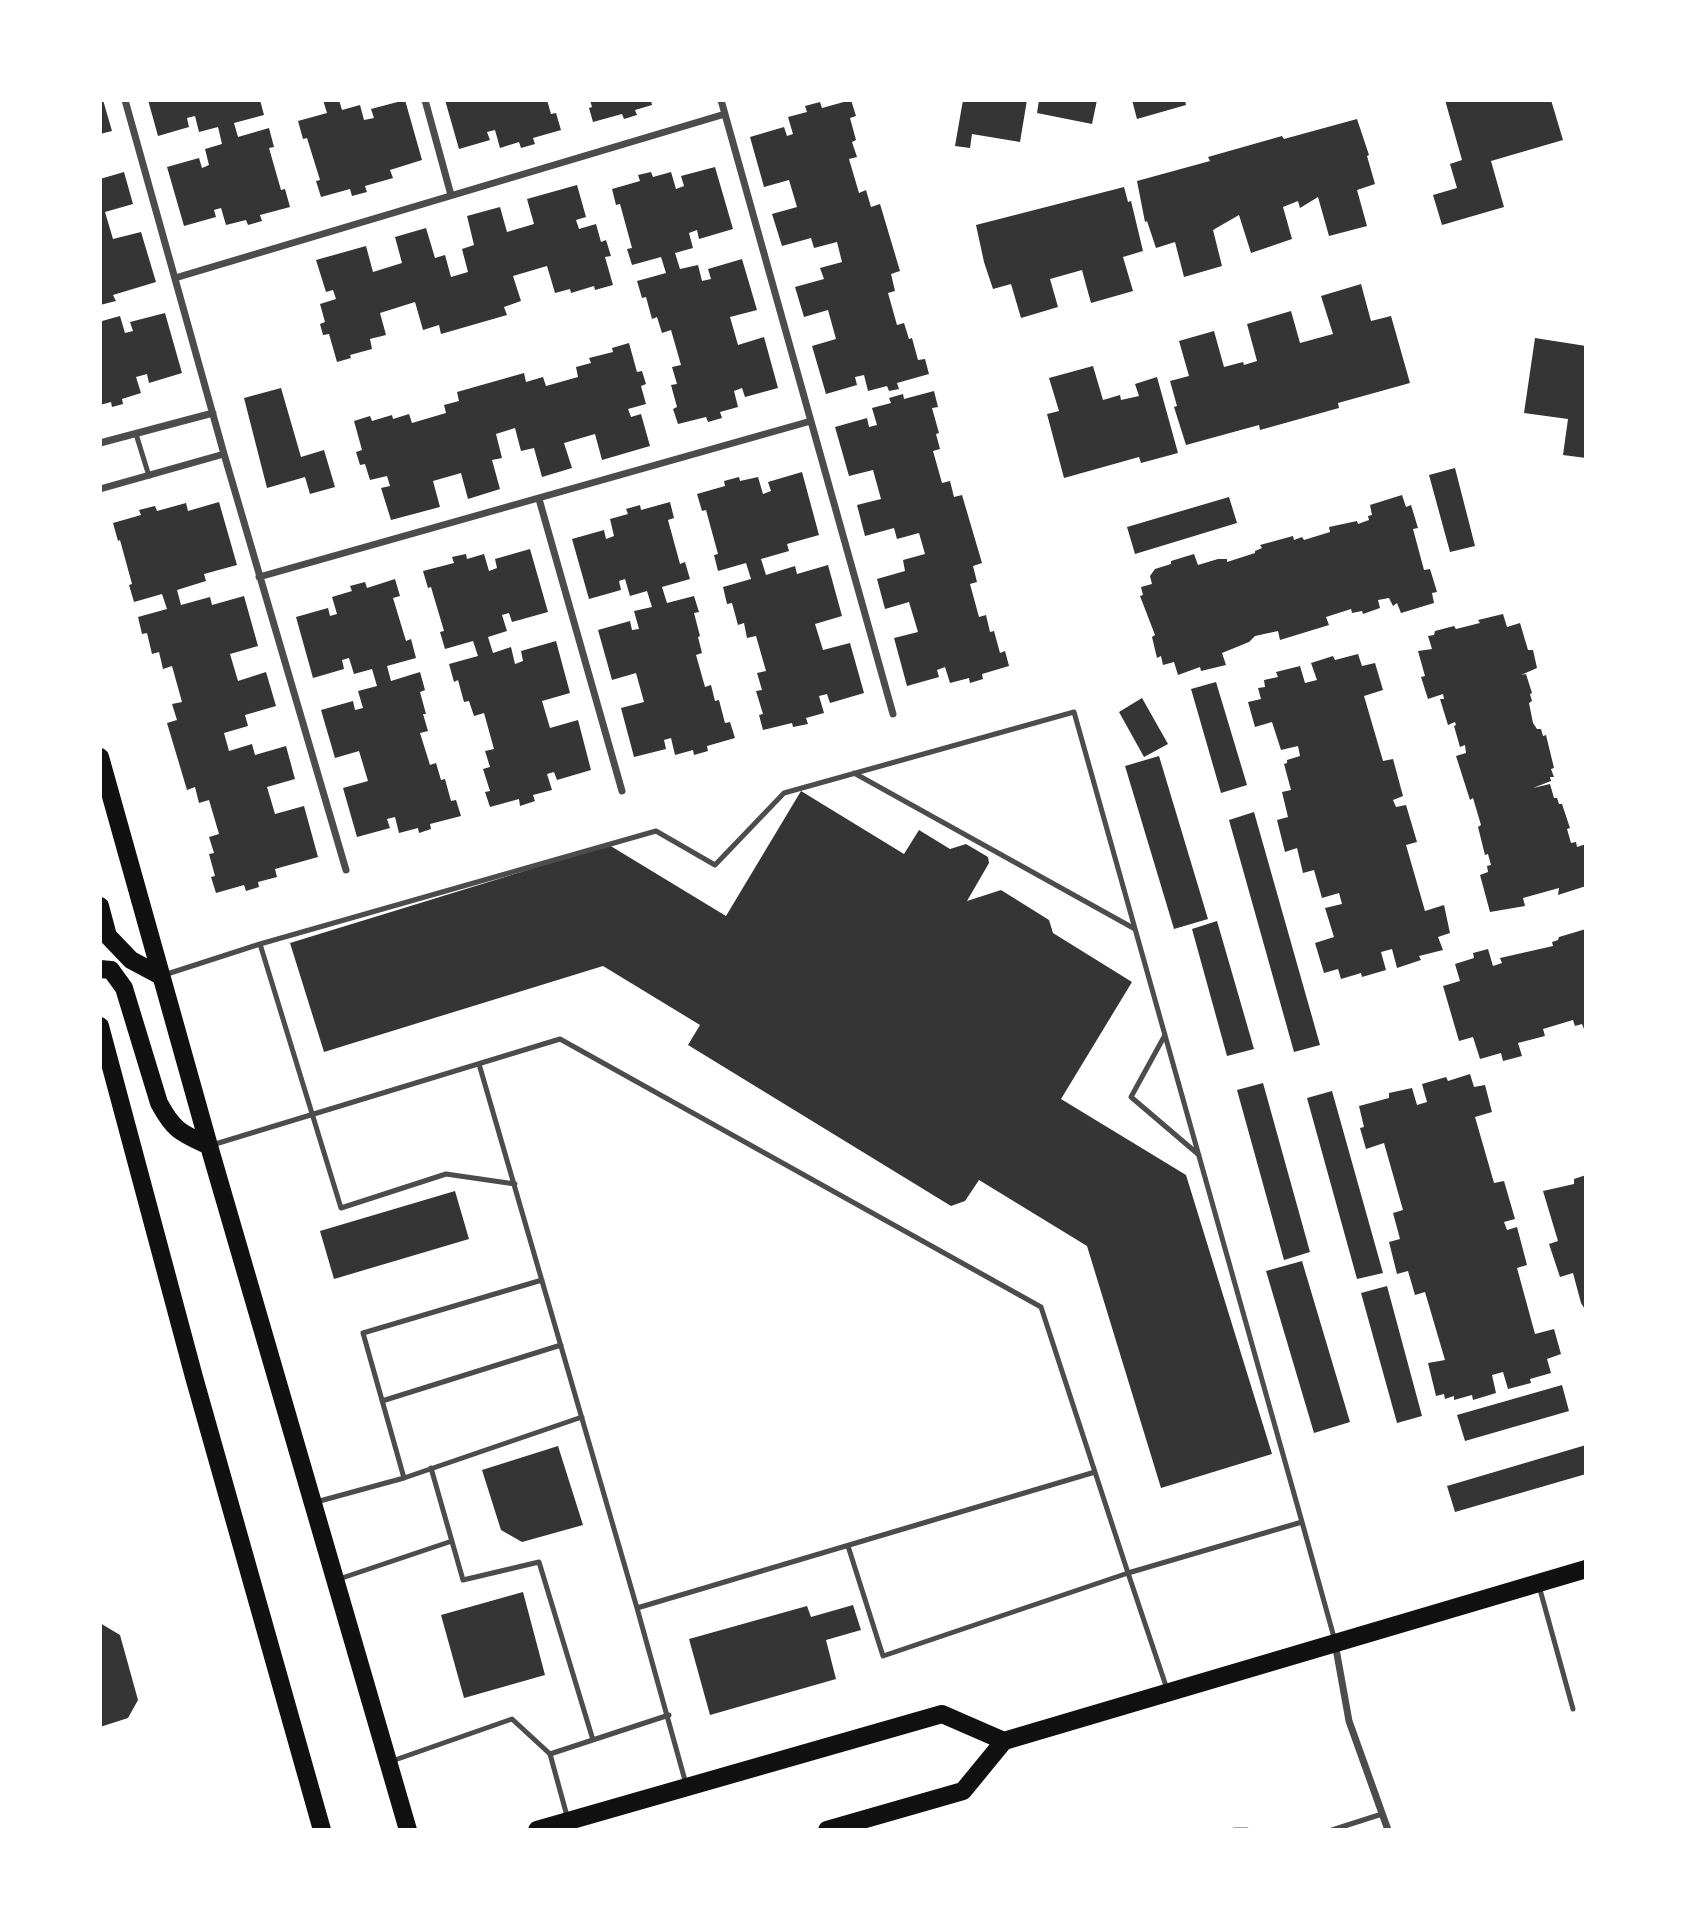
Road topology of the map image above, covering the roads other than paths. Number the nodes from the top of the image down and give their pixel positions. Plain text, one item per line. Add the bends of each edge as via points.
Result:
1 (125, 100) edge
2 (425, 100) edge
3 (721, 100) edge
4 (724, 114) junction
5 (452, 195) junction
6 (175, 278) junction
7 (213, 413) junction
8 (811, 421) junction
9 (135, 433) junction
10 (100, 443) edge
11 (224, 454) junction
12 (149, 475) junction
13 (100, 489) edge
14 (539, 499) junction
15 (260, 577) junction
16 (893, 714) dead end
17 (100, 757) edge
18 (853, 773) junction
19 (622, 791) dead end
20 (346, 870) dead end
21 (100, 906) edge
22 (1135, 929) junction
23 (260, 944) junction
24 (100, 968) edge
25 (161, 976) junction
26 (100, 1026) edge
27 (1165, 1035) junction
28 (480, 1064) junction
29 (313, 1114) junction
30 (209, 1146) junction
31 (1199, 1154) junction
32 (515, 1184) junction
33 (542, 1280) junction
34 (561, 1345) junction
35 (382, 1401) junction
36 (582, 1417) junction
37 (431, 1468) junction
38 (1095, 1472) junction
39 (404, 1478) junction
40 (314, 1503) junction
41 (1303, 1522) junction
42 (452, 1541) junction
43 (848, 1546) junction
44 (1586, 1569) edge
45 (1128, 1573) junction
46 (336, 1580) junction
47 (1539, 1583) junction
48 (637, 1608) junction
49 (1335, 1643) junction
50 (1168, 1693) junction
51 (1573, 1709) dead end
52 (668, 1715) junction
53 (593, 1740) junction
54 (1004, 1741) junction
55 (550, 1754) junction
56 (388, 1762) junction
57 (687, 1788) junction
58 (1382, 1814) junction
59 (569, 1821) junction
60 (322, 1830) edge
61 (408, 1830) edge
62 (537, 1830) edge
63 (827, 1830) edge
64 (1234, 1830) edge
65 (1247, 1830) edge
66 (1332, 1830) edge
67 (1388, 1830) edge

1 - 6 street
2 - 5 street
3 - 4 street
4 - 5 street
4 - 8 street
5 - 6 street
6 - 7 street
7 - 9 street
7 - 11 street
8 - 14 street
8 - 16 street
9 - 10 street
9 - 12 lane
11 - 12 street
11 - 15 street
12 - 13 street
14 - 15 street
14 - 19 street
15 - 20 street
17 - 25 main road
18 - 22 lane
18 - 22 lane via 1074,712
18 - 23 lane via 784,793 715,865 656,831
21 - 25 main road via 108,936 131,960
22 - 27 lane
23 - 25 lane
23 - 29 lane
24 - 30 main road via 111,970 124,988 168,1121 179,1132
25 - 30 main road
26 - 60 main road
27 - 31 lane
27 - 31 lane via 1130,1097
28 - 29 lane
28 - 32 lane
28 - 38 lane via 560,1040 1041,1307
29 - 30 lane
29 - 32 lane via 341,1208 446,1174
30 - 40 main road
31 - 41 lane
32 - 33 lane
33 - 34 lane
33 - 35 lane via 363,1333
34 - 35 lane
34 - 36 lane
35 - 39 lane
36 - 37 lane
36 - 48 lane
37 - 39 lane
37 - 42 lane
38 - 43 lane
38 - 45 lane
39 - 40 lane
40 - 46 main road
41 - 45 lane
41 - 49 lane
42 - 46 lane
42 - 53 lane via 463,1580 539,1562
43 - 45 lane via 883,1656
43 - 48 lane
44 - 47 main road
45 - 50 lane
46 - 56 main road
47 - 49 main road
47 - 51 lane
48 - 52 lane
49 - 50 main road
49 - 58 street via 1349,1721
50 - 54 main road
52 - 53 lane
52 - 57 lane
53 - 55 lane
54 - 57 main road via 942,1714
54 - 63 main road via 963,1791
55 - 56 lane via 512,1719
55 - 59 lane
56 - 61 main road
57 - 59 main road
58 - 66 lane
58 - 67 street
59 - 62 main road
64 - 65 lane

